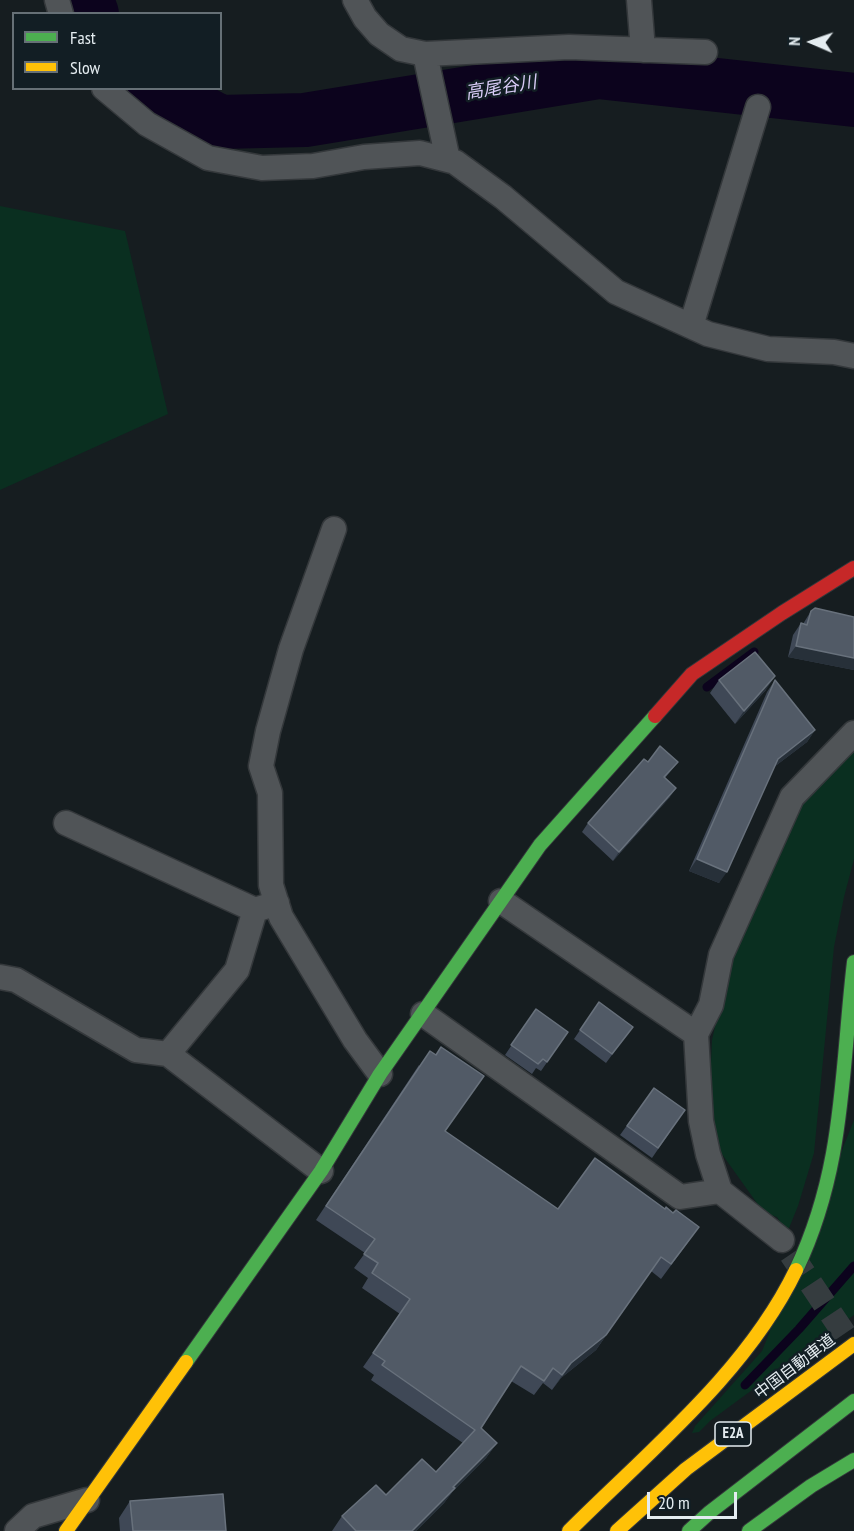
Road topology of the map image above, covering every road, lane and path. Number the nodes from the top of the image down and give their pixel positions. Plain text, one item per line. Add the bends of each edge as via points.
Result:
1 (355, 0) edge
2 (639, 0) edge
3 (643, 50) junction
4 (705, 52) dead end
5 (425, 54) junction
6 (106, 90) edge
7 (758, 107) dead end
8 (448, 160) junction
9 (691, 326) junction
10 (854, 356) edge
11 (334, 529) dead end
12 (854, 568) edge
13 (854, 733) edge
14 (66, 823) dead end
15 (501, 901) junction
16 (266, 907) junction
17 (854, 962) edge
18 (0, 977) edge
19 (423, 1014) junction
20 (696, 1034) junction
21 (168, 1054) junction
22 (380, 1074) junction
23 (321, 1171) junction
24 (720, 1191) junction
25 (782, 1240) tunnel mouth
26 (854, 1344) edge
27 (854, 1401) edge
28 (854, 1460) edge
29 (87, 1500) junction
30 (17, 1531) edge
31 (66, 1531) edge
32 (569, 1531) edge
33 (617, 1531) edge
34 (689, 1531) edge
35 (749, 1531) edge

1 - 5 street via 379,34 401,50
2 - 3 street
3 - 4 street
3 - 5 street via 569,47
5 - 8 street
6 - 8 street via 147,124 208,158 262,168 420,153
7 - 9 street
8 - 9 street via 503,197 615,292
9 - 10 street via 768,349
11 - 16 street via 291,649 261,766 270,793 271,885
12 - 15 main road via 693,674 540,845
13 - 20 street via 792,797 721,955 711,1005
14 - 16 street
15 - 19 main road
15 - 20 street
16 - 21 street via 237,970
16 - 22 street via 281,916 355,1040
17 - 32 main road via 837,1135 828,1182 813,1227 774,1311 741,1356 700,1401
18 - 21 street via 16,980 136,1050
19 - 22 main road
19 - 24 street via 680,1197
20 - 24 street via 701,1121
21 - 23 street
22 - 23 main road
23 - 29 main road
24 - 25 street
26 - 33 main road, 中国自動車道 / E2A via 686,1470
27 - 34 main road
28 - 35 main road
29 - 30 street via 33,1516
29 - 31 main road

